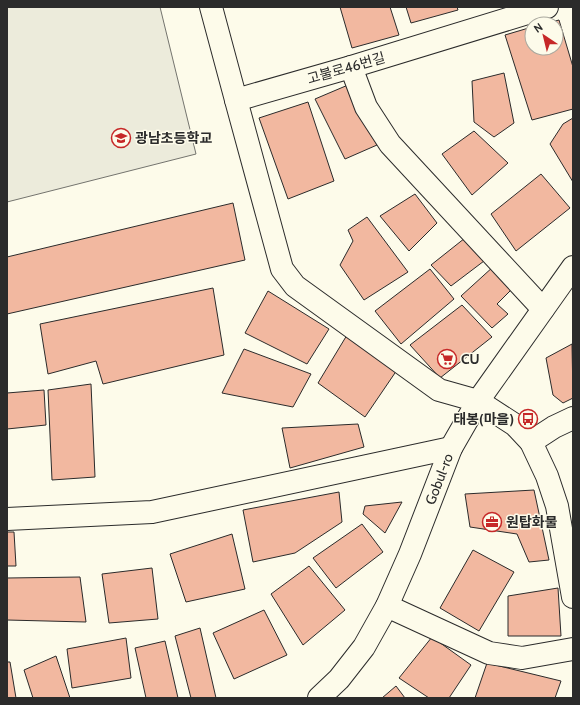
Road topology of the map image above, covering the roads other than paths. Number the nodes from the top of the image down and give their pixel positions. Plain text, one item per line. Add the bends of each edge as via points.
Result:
1 (211, 7) edge
2 (547, 7) edge
3 (351, 67) junction
4 (236, 100) junction
5 (573, 267) edge
6 (543, 309) junction
7 (478, 401) junction
8 (573, 418) edge
9 (531, 442) junction
10 (451, 448) junction
11 (7, 519) edge
12 (573, 597) edge
13 (387, 606) junction
14 (573, 649) edge
15 (319, 698) edge

1 - 4 street
2 - 3 street, 고불로46번길
3 - 4 street, 고불로46번길
3 - 6 street via 366,107 390,144
4 - 7 street via 282,269 295,286 439,390
5 - 6 street, Gobul-ro
6 - 7 street, Gobul-ro
7 - 9 street via 515,425
7 - 10 street, Gobul-ro
8 - 9 street
9 - 12 street via 548,476 557,506
10 - 11 street via 152,512
10 - 13 street, Gobul-ro
13 - 14 street via 490,653 522,658
13 - 15 street, Gobul-ro via 364,647 339,679

